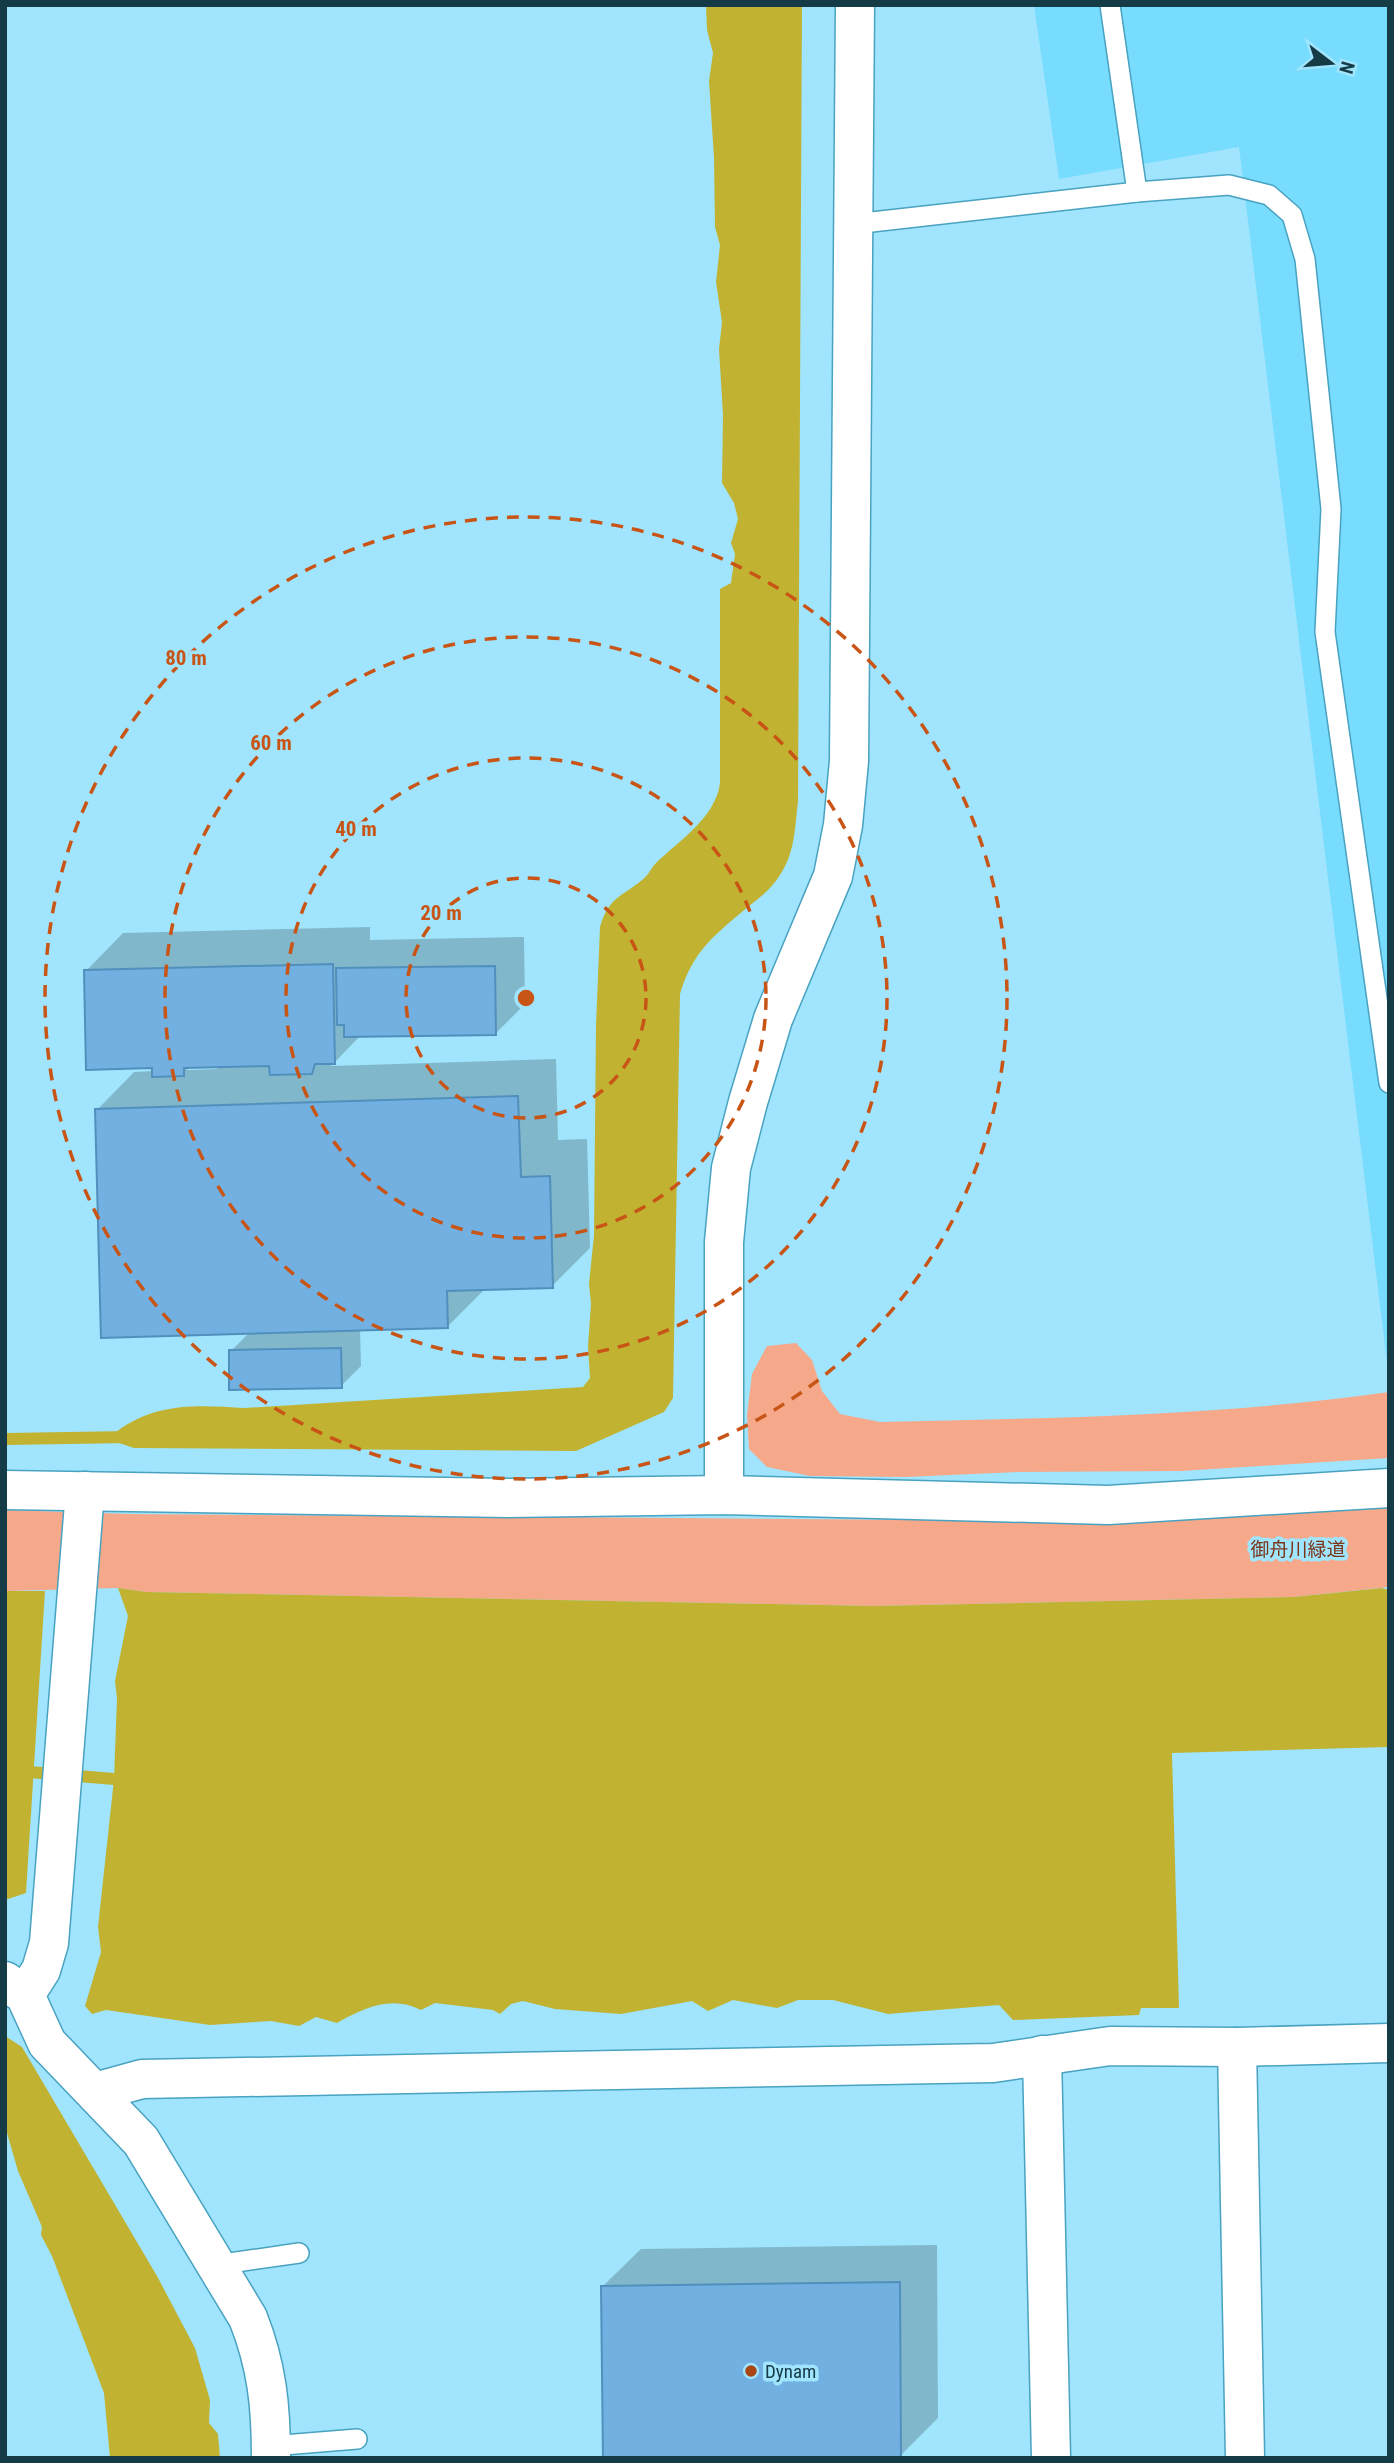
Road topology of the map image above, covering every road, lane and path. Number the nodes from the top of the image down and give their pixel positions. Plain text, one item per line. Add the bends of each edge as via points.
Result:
1 (855, 5) edge
2 (1110, 5) edge
3 (1138, 192) junction
4 (854, 225) junction
5 (1389, 1083) edge
6 (1389, 1488) edge
7 (5, 1490) edge
8 (85, 1491) junction
9 (724, 1496) junction
10 (15, 1988) edge
11 (1389, 2043) edge
12 (1237, 2047) junction
13 (1042, 2054) junction
14 (95, 2092) junction
15 (299, 2253) dead end
16 (216, 2265) junction
17 (356, 2439) dead end
18 (271, 2452) edge
19 (1051, 2458) edge
20 (1245, 2458) edge

1 - 4 street
2 - 3 lane
3 - 4 lane
3 - 5 lane via 1229,184 1269,195 1292,215 1305,259 1331,509 1325,632
4 - 9 street via 849,761 844,812 833,876 773,1019 732,1168 724,1242
6 - 9 street via 1108,1504
7 - 8 street
8 - 9 street via 508,1498
8 - 10 street via 49,1943 41,1970
10 - 14 street via 47,2043
11 - 12 street
12 - 13 street via 1110,2046
12 - 20 street
13 - 14 street via 993,2063 142,2079
13 - 19 street
14 - 16 street via 141,2141
15 - 16 lane
16 - 18 street via 259,2346 268,2382
17 - 18 lane

